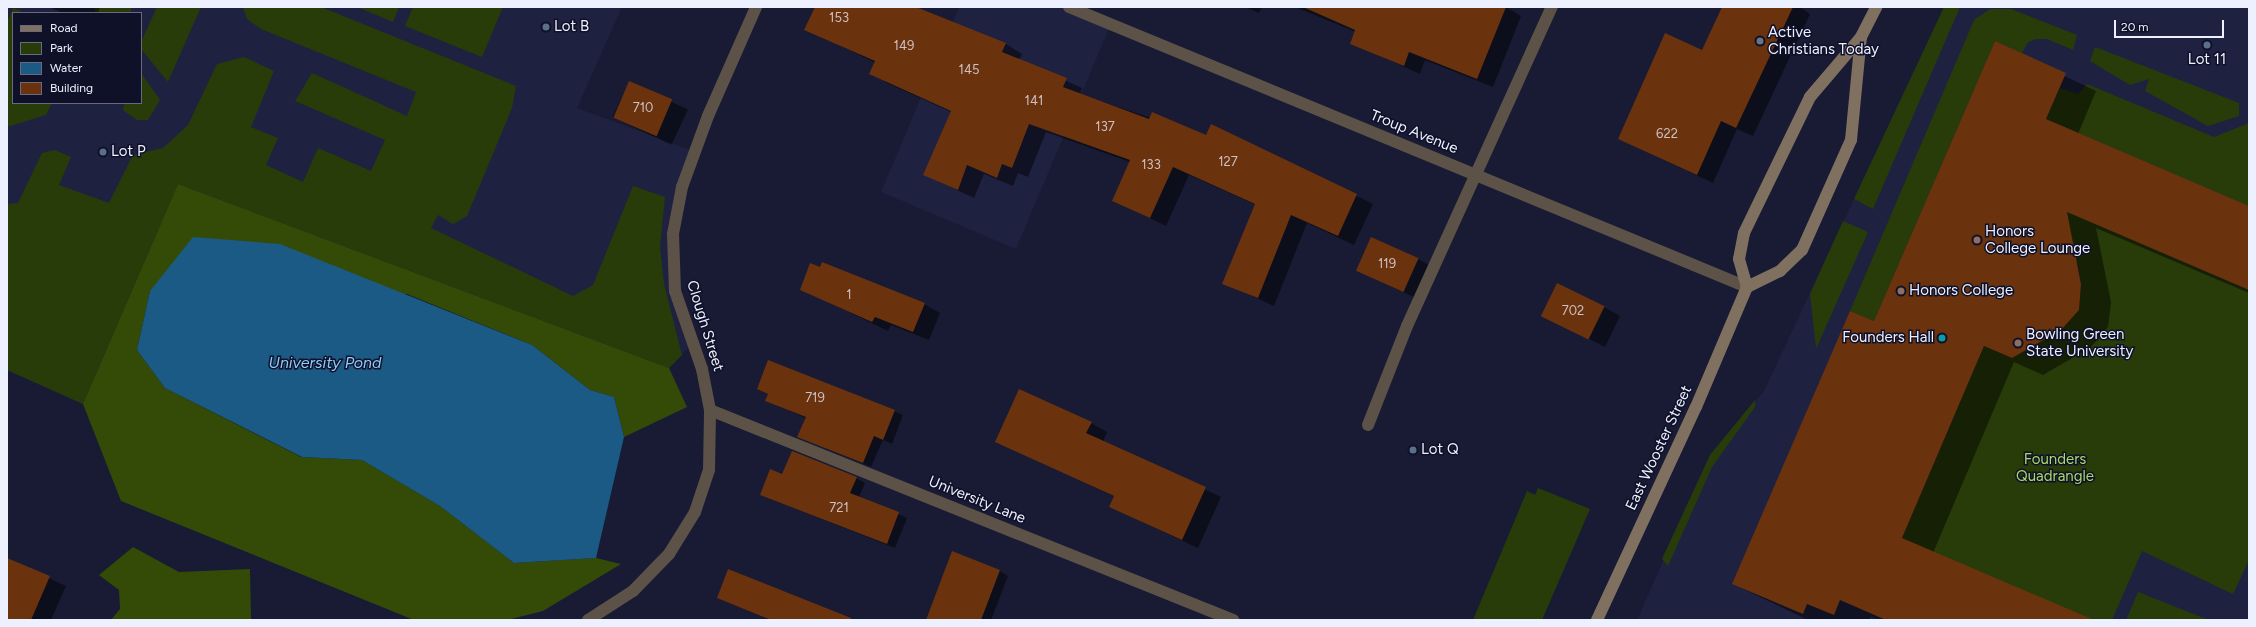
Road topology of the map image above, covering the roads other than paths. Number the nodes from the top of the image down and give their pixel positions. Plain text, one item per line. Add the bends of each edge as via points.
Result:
1 (756, 7) edge
2 (1069, 7) edge
3 (1552, 7) edge
4 (1876, 7) edge
5 (1861, 37) junction
6 (1475, 174) junction
7 (1747, 287) junction
8 (710, 410) junction
9 (1368, 426) dead end
10 (588, 620) edge
11 (1232, 620) edge
12 (1597, 620) edge

1 - 8 street, Clough Street via 708,116 682,187 673,234 675,292 702,369
2 - 6 street, Troup Avenue
3 - 6 street
4 - 5 main road
5 - 7 main road via 1810,97 1744,233 1739,259
5 - 7 main road via 1851,140 1802,250 1780,271
6 - 7 street, Troup Avenue
6 - 9 street via 1407,326
7 - 12 main road, East Wooster Street via 1696,407
8 - 10 street, Clough Street via 709,470 695,512 669,554 653,573 633,591
8 - 11 street, University Lane

